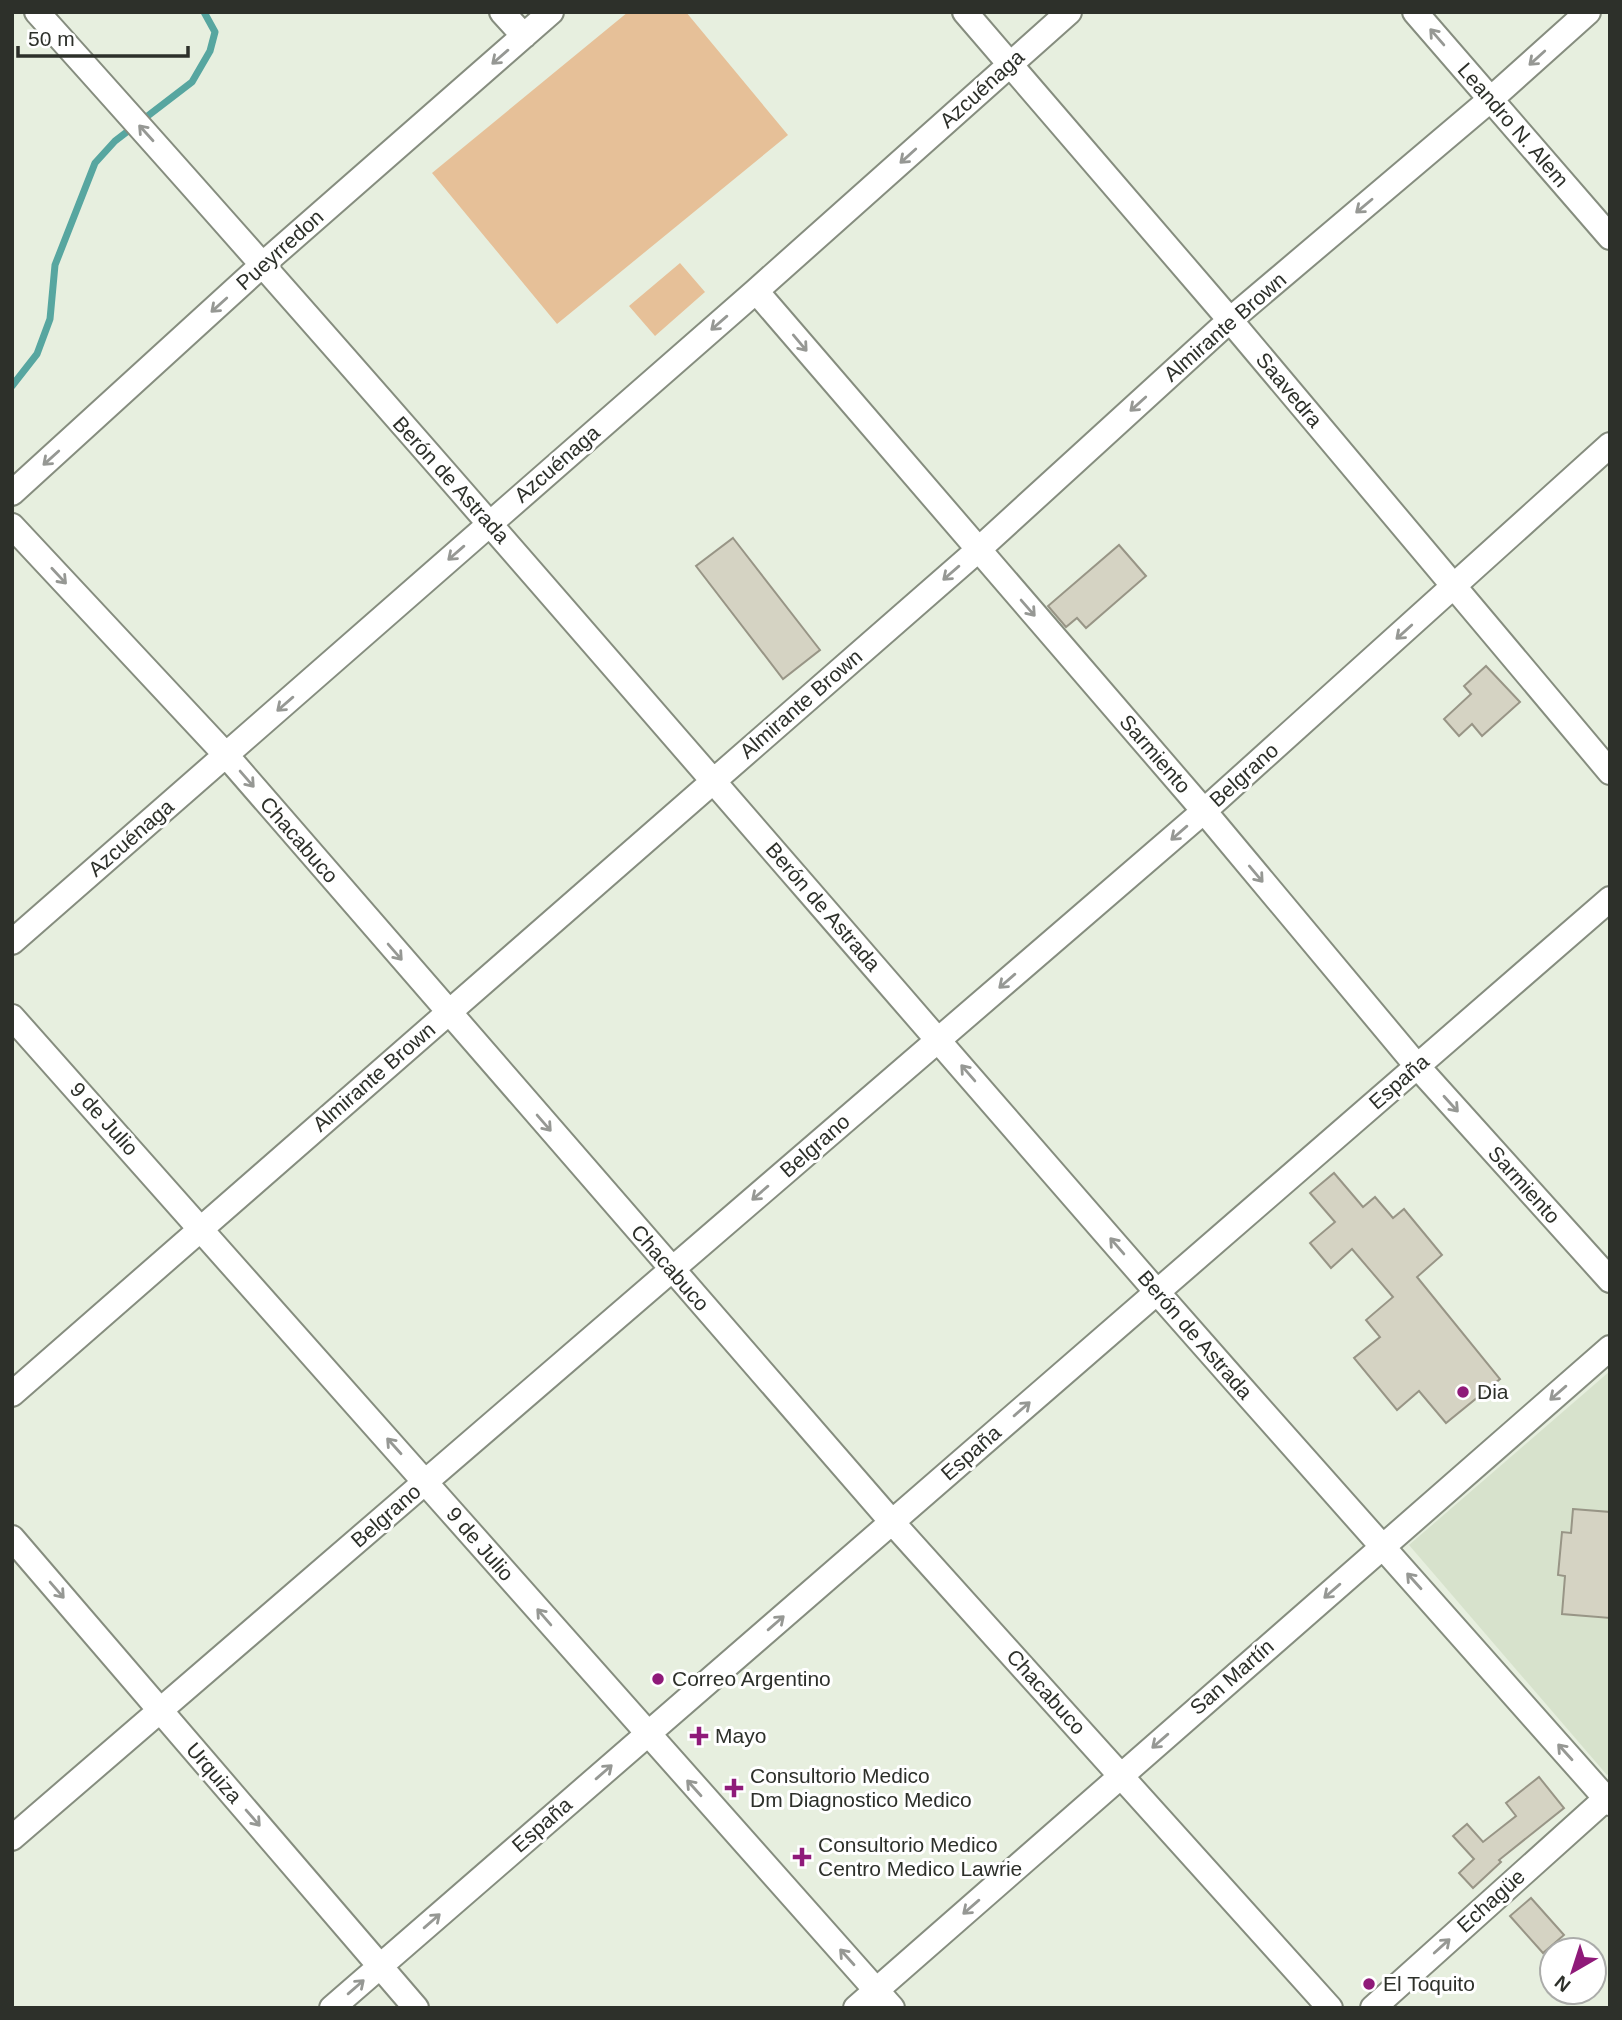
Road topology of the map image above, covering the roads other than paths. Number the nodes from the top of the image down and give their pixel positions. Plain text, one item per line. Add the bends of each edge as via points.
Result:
1 (37, 12) edge
2 (502, 12) edge
3 (551, 12) edge
4 (965, 12) edge
5 (1069, 12) edge
6 (1415, 12) edge
7 (1588, 12) edge
8 (524, 36) junction
9 (1010, 65) junction
10 (1491, 99) junction
11 (1610, 237) edge
12 (261, 266) junction
13 (756, 291) junction
14 (1230, 320) junction
15 (1610, 445) edge
16 (12, 493) edge
17 (491, 523) junction
18 (12, 526) edge
19 (978, 550) junction
20 (1455, 586) junction
21 (226, 755) junction
22 (1610, 772) edge
23 (713, 781) junction
24 (1204, 811) junction
25 (1610, 899) edge
26 (12, 942) edge
27 (448, 1013) junction
28 (12, 1017) edge
29 (939, 1039) junction
30 (1417, 1066) junction
31 (201, 1228) junction
32 (672, 1270) junction
33 (1610, 1280) edge
34 (1157, 1292) junction
35 (1610, 1348) edge
36 (12, 1394) edge
37 (426, 1482) junction
38 (892, 1522) junction
39 (12, 1538) edge
40 (1383, 1546) junction
41 (160, 1711) junction
42 (646, 1734) junction
43 (1121, 1775) junction
44 (1608, 1798) edge
45 (12, 1838) edge
46 (380, 1965) junction
47 (884, 1999) edge
48 (332, 2008) edge
49 (416, 2008) edge
50 (856, 2008) edge
51 (1330, 2008) edge
52 (1373, 2008) edge

12 -> 1 street, Berón de Astrada
2 - 8 street
3 - 8 street, Pueyrredon
4 - 9 street, Saavedra
5 - 9 street, Azcuénaga
10 -> 6 street, Leandro N. Alem
7 -> 10 street, Almirante Brown
8 -> 12 street, Pueyrredon
9 -> 13 street, Azcuénaga
9 - 14 street, Saavedra
10 - 11 street, Leandro N. Alem
10 -> 14 street, Almirante Brown
12 -> 16 street, Pueyrredon
12 - 17 street, Berón de Astrada
13 -> 17 street, Azcuénaga
13 -> 19 street, Sarmiento
14 -> 19 street, Almirante Brown
14 - 20 street, Saavedra
15 - 20 street, Belgrano
17 -> 21 street, Azcuénaga
17 - 23 street, Berón de Astrada
18 -> 21 street, Chacabuco
19 -> 23 street, Almirante Brown
19 -> 24 street, Sarmiento
20 - 22 street, Saavedra
20 -> 24 street, Belgrano
21 - 26 street, Azcuénaga
21 -> 27 street, Chacabuco
23 - 27 street, Almirante Brown
23 - 29 street, Berón de Astrada
24 -> 29 street, Belgrano
24 -> 30 street, Sarmiento
25 - 30 street, España
27 - 31 street, Almirante Brown
27 -> 32 street, Chacabuco
28 - 31 street, 9 de Julio
29 -> 32 street, Belgrano
34 -> 29 street, Berón de Astrada
30 -> 33 street, Sarmiento
30 - 34 street, España
31 - 36 street, Almirante Brown
37 -> 31 street, 9 de Julio
32 - 37 street, Belgrano
32 - 38 street, Chacabuco
38 -> 34 street, España
34 - 40 street, Berón de Astrada
35 -> 40 street, San Martín
37 - 41 street, Belgrano
42 -> 37 street, 9 de Julio
42 -> 38 street, España
38 - 43 street, Chacabuco
39 -> 41 street, Urquiza
40 -> 43 street, San Martín
44 -> 40 street, Berón de Astrada
41 - 45 street, Belgrano
41 -> 46 street, Urquiza
46 -> 42 street, España
47 -> 42 street, 9 de Julio
43 -> 47 street, San Martín
43 - 51 street, Chacabuco
52 -> 44 street, Echagüe
48 -> 46 street, España
46 - 49 street, Urquiza
47 - 50 street, San Martín

